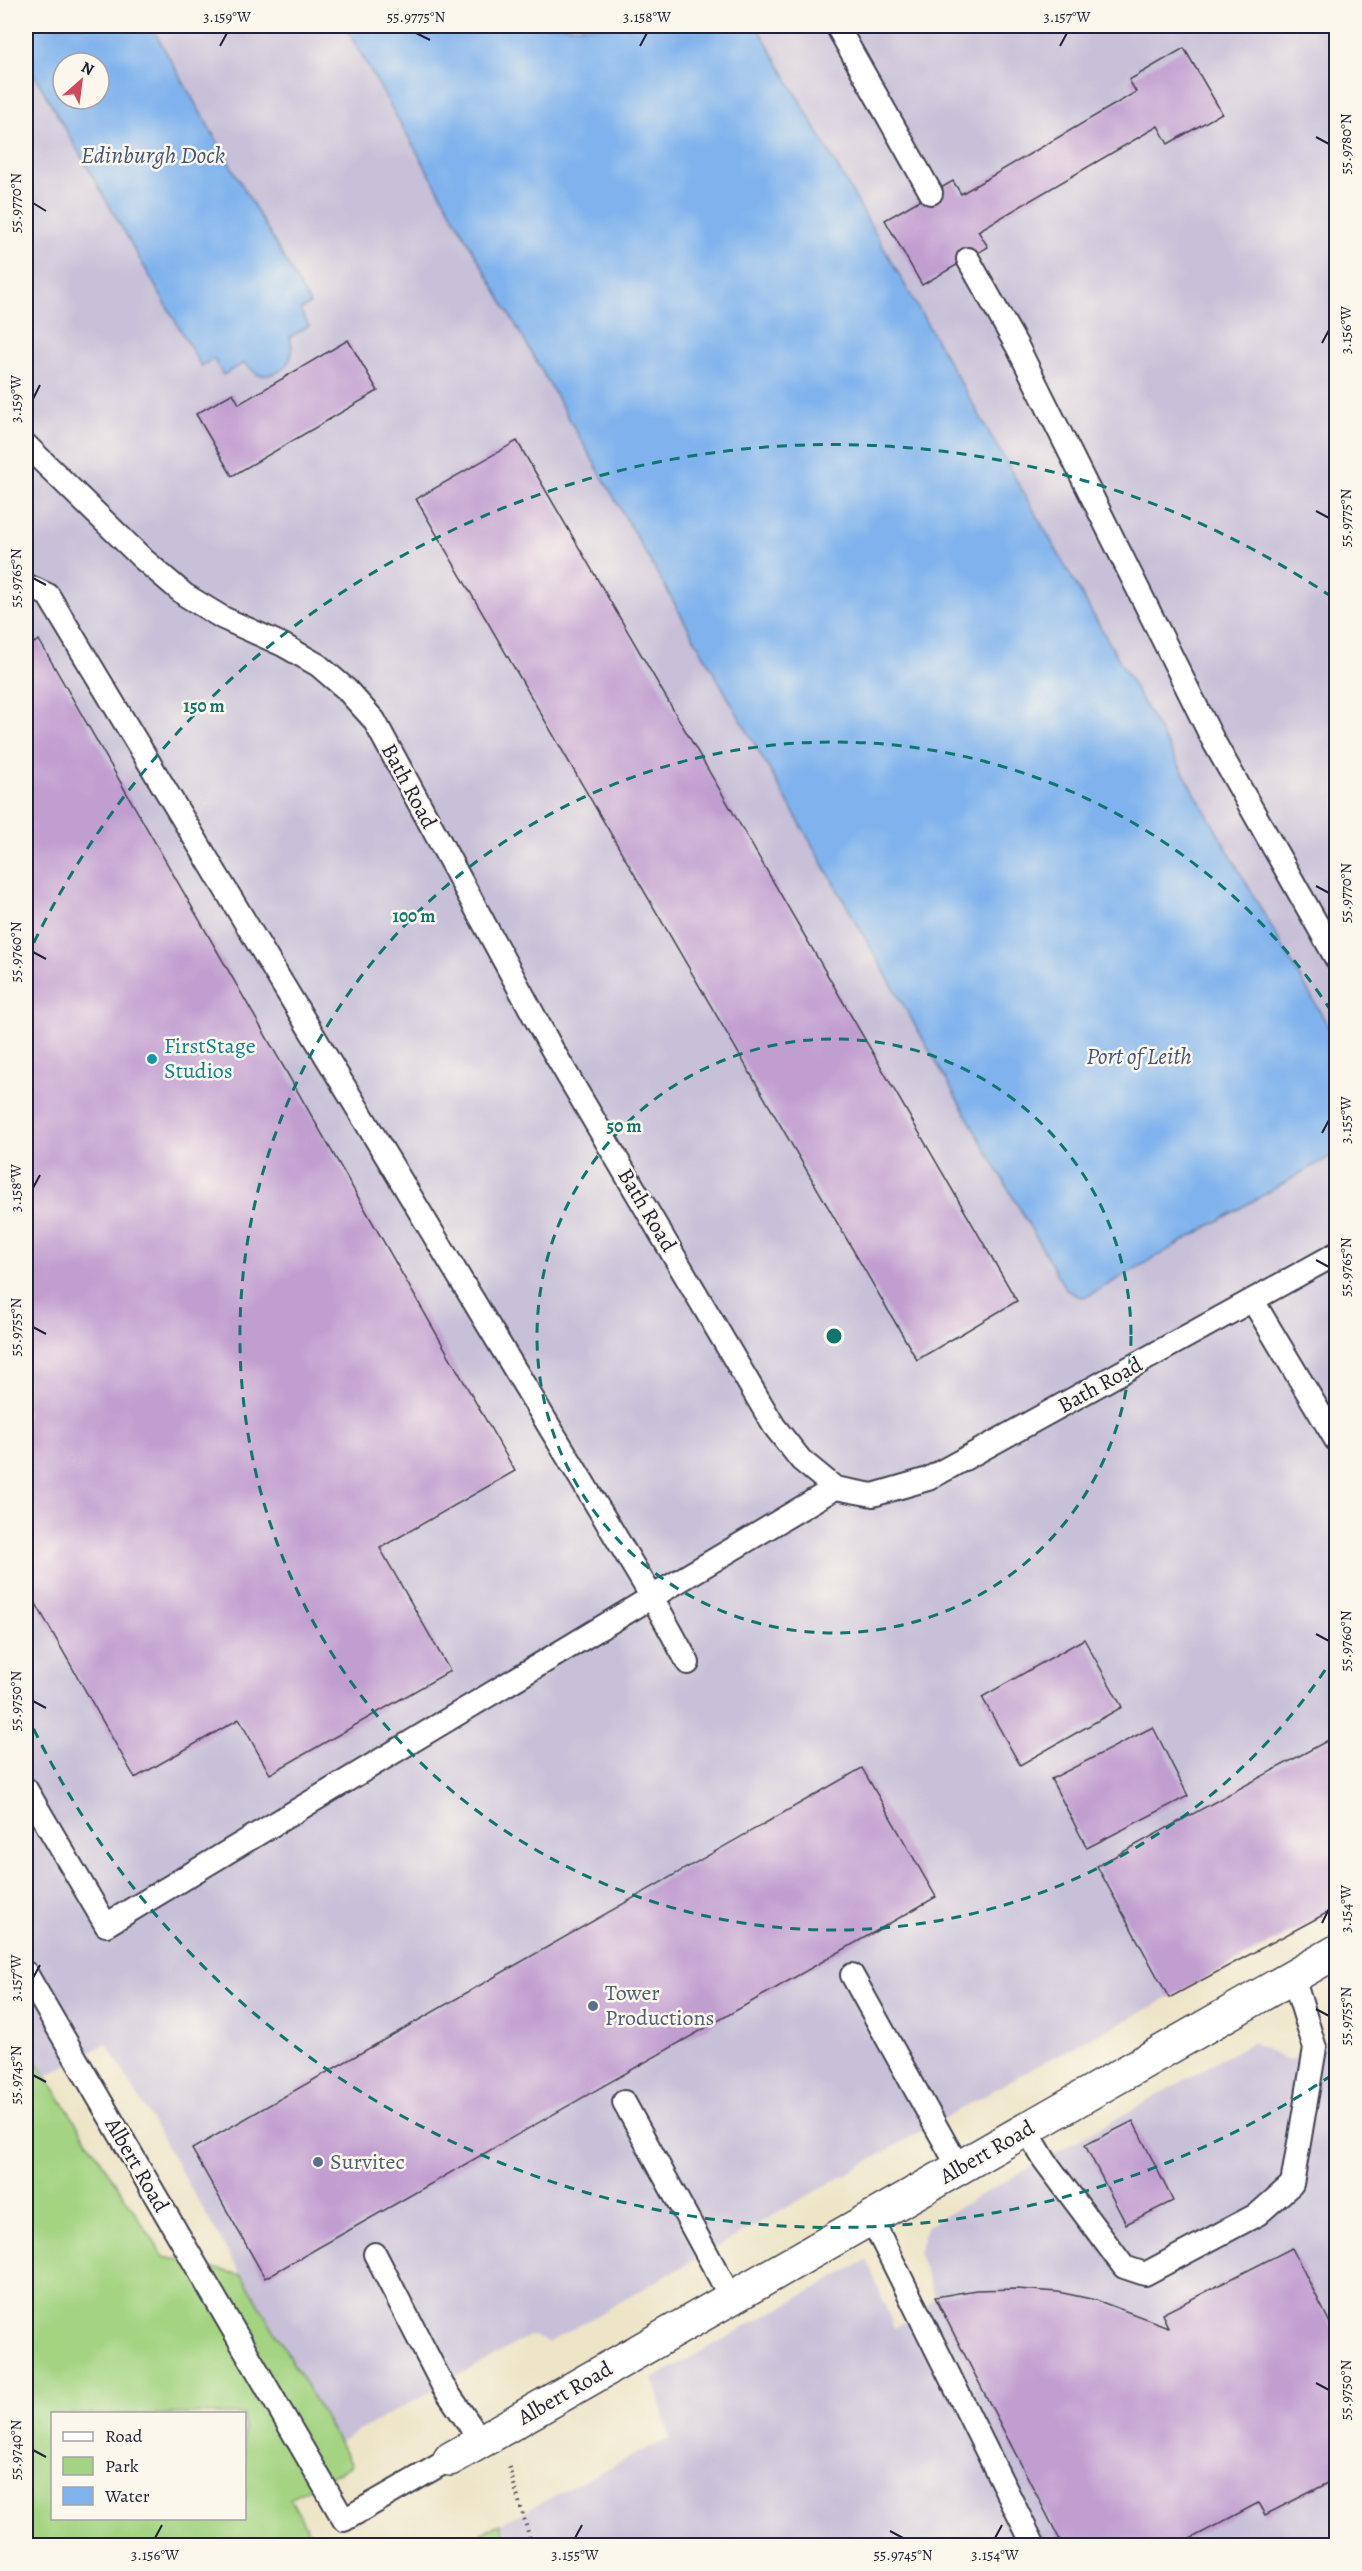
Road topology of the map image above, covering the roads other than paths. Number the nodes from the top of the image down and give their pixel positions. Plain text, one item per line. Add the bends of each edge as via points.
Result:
1 (837, 26) edge
2 (931, 193) dead end
3 (968, 259) dead end
4 (26, 445) edge
5 (26, 585) edge
6 (1336, 958) edge
7 (1336, 1254) edge
8 (1253, 1301) junction
9 (1336, 1440) edge
10 (835, 1488) junction
11 (652, 1596) junction
12 (688, 1663) dead end
13 (26, 1790) edge
14 (1336, 1952) edge
15 (26, 1973) edge
16 (852, 1975) dead end
17 (1293, 1977) junction
18 (624, 2102) dead end
19 (1026, 2129) junction
20 (959, 2168) junction
21 (871, 2218) junction
22 (375, 2254) dead end
23 (731, 2298) junction
24 (490, 2436) junction
25 (450, 2459) joint
26 (1034, 2546) edge

1 - 2 lane
3 - 6 lane via 1017,346 1214,742
4 - 10 lane, Bath Road via 185,595 318,665 374,720 552,1049 774,1425 801,1460
5 - 11 lane via 48,595
7 - 8 lane, Bath Road
8 - 9 lane
8 - 10 lane, Bath Road via 928,1479 873,1495
10 - 11 lane
11 - 12 lane
11 - 13 lane via 106,1925
14 - 17 street, Albert Road
15 - 25 lane, Albert Road via 344,2520
16 - 20 lane
17 - 19 street, Albert Road
17 - 19 lane via 1315,2049 1292,2184 1258,2214 1145,2274 1124,2267 1045,2161
18 - 23 lane
19 - 20 street, Albert Road
20 - 21 street, Albert Road
21 - 23 street, Albert Road
21 - 26 lane
22 - 24 lane via 443,2385
23 - 24 street, Albert Road
24 - 25 street, Albert Road

